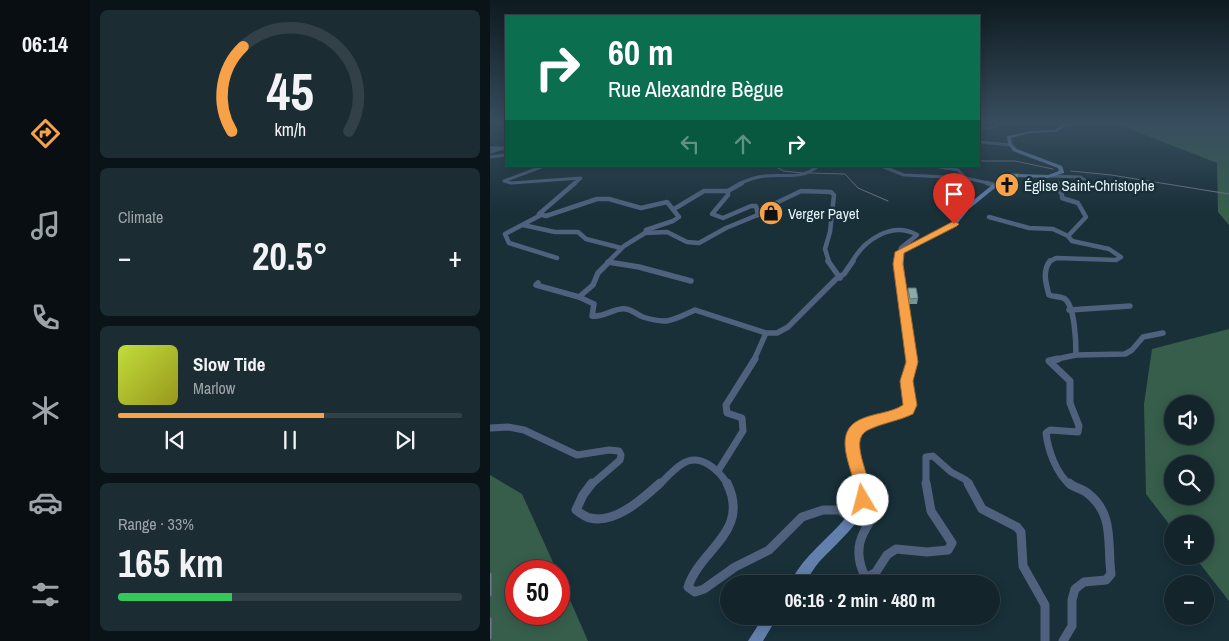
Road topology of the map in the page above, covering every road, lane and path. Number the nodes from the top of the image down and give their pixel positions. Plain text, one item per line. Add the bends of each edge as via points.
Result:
1 (1018, 152) edge
2 (505, 155) edge
3 (490, 157) edge
4 (541, 167) edge
5 (817, 167) edge
6 (886, 167) edge
7 (940, 167) edge
8 (1051, 176) junction
9 (966, 178) junction
10 (994, 185) junction
11 (728, 191) junction
12 (674, 209) junction
13 (541, 215) junction
14 (758, 215) junction
15 (989, 217) dead end
16 (523, 225) junction
17 (646, 233) junction
18 (1068, 236) junction
19 (621, 248) junction
20 (900, 252) junction
21 (557, 258) dead end
22 (608, 262) junction
23 (840, 278) junction
24 (692, 281) dead end
25 (538, 283) dead end
26 (579, 296) junction
27 (1130, 306) dead end
28 (1069, 310) junction
29 (766, 332) junction
30 (1164, 332) dead end
31 (1076, 355) junction
32 (490, 428) edge
33 (718, 472) junction
34 (862, 480) junction
35 (851, 519) junction
36 (803, 575) edge
37 (766, 625) edge
38 (755, 641) edge
39 (1045, 641) edge
40 (1063, 641) edge

1 - 8 main road via 1062,169 1061,173
2 - 3 street
4 - 13 street via 504,181 581,178
5 - 11 street via 802,175 759,177
6 - 9 street via 904,176
7 - 9 street via 958,170
8 - 10 main road via 1007,177
8 - 18 street via 1080,177 1089,182 1055,186 1062,198 1078,203 1086,217
9 - 10 street
10 - 20 main road via 954,224
11 - 12 street via 704,191
11 - 14 street via 713,211 713,216 727,217 752,205 756,206
12 - 13 street via 665,202 641,208 603,198
12 - 17 street via 679,216 677,219 651,227
13 - 16 street
14 - 17 street via 697,243 667,232
14 - 23 street via 801,191 833,193 830,232 825,249 829,264
15 - 18 street via 1022,227 1053,229
16 - 19 street via 555,232 578,232 586,239
16 - 21 street via 505,234 508,243
17 - 19 street
18 - 28 street via 1079,244 1108,249 1121,257 1116,260 1060,259 1050,262 1045,276 1049,295 1064,299
19 - 22 street
20 - 23 street via 917,235 899,230 874,238 858,251
20 - 34 main road via 898,264 912,362 906,381 910,405 904,412 856,430 852,438 853,457
22 - 24 street
22 - 26 street via 594,283
23 - 29 street via 788,327 777,333
25 - 26 street via 536,285
26 - 29 street via 594,304 594,317 624,308 641,317 669,322 695,310
27 - 28 street
28 - 31 street
29 - 33 street via 759,353 726,405 727,413 742,418 743,431
30 - 31 street via 1143,337 1125,354
31 - 40 street via 1049,361 1070,381 1070,403 1079,426 1078,432 1050,430 1046,438 1066,481 1085,491 1105,513 1109,527 1111,574 1106,580 1084,582 1075,589 1072,626
32 - 33 street via 529,430 575,454 619,451 620,460 579,499 576,510 595,519 633,507 683,463 698,460
33 - 35 street via 730,488 732,514 725,536 689,580 688,587 695,592 769,550 796,521 812,512 840,510
34 - 35 main road via 863,500
34 - 39 street via 870,486 878,505 876,514 862,534 858,555 859,567 866,578 873,576 888,553 897,548 932,552 948,550 952,542 932,516 928,502 925,463 926,457 933,456 966,480 982,509 1021,532 1023,566 1046,605
35 - 36 main road
37 - 38 main road

